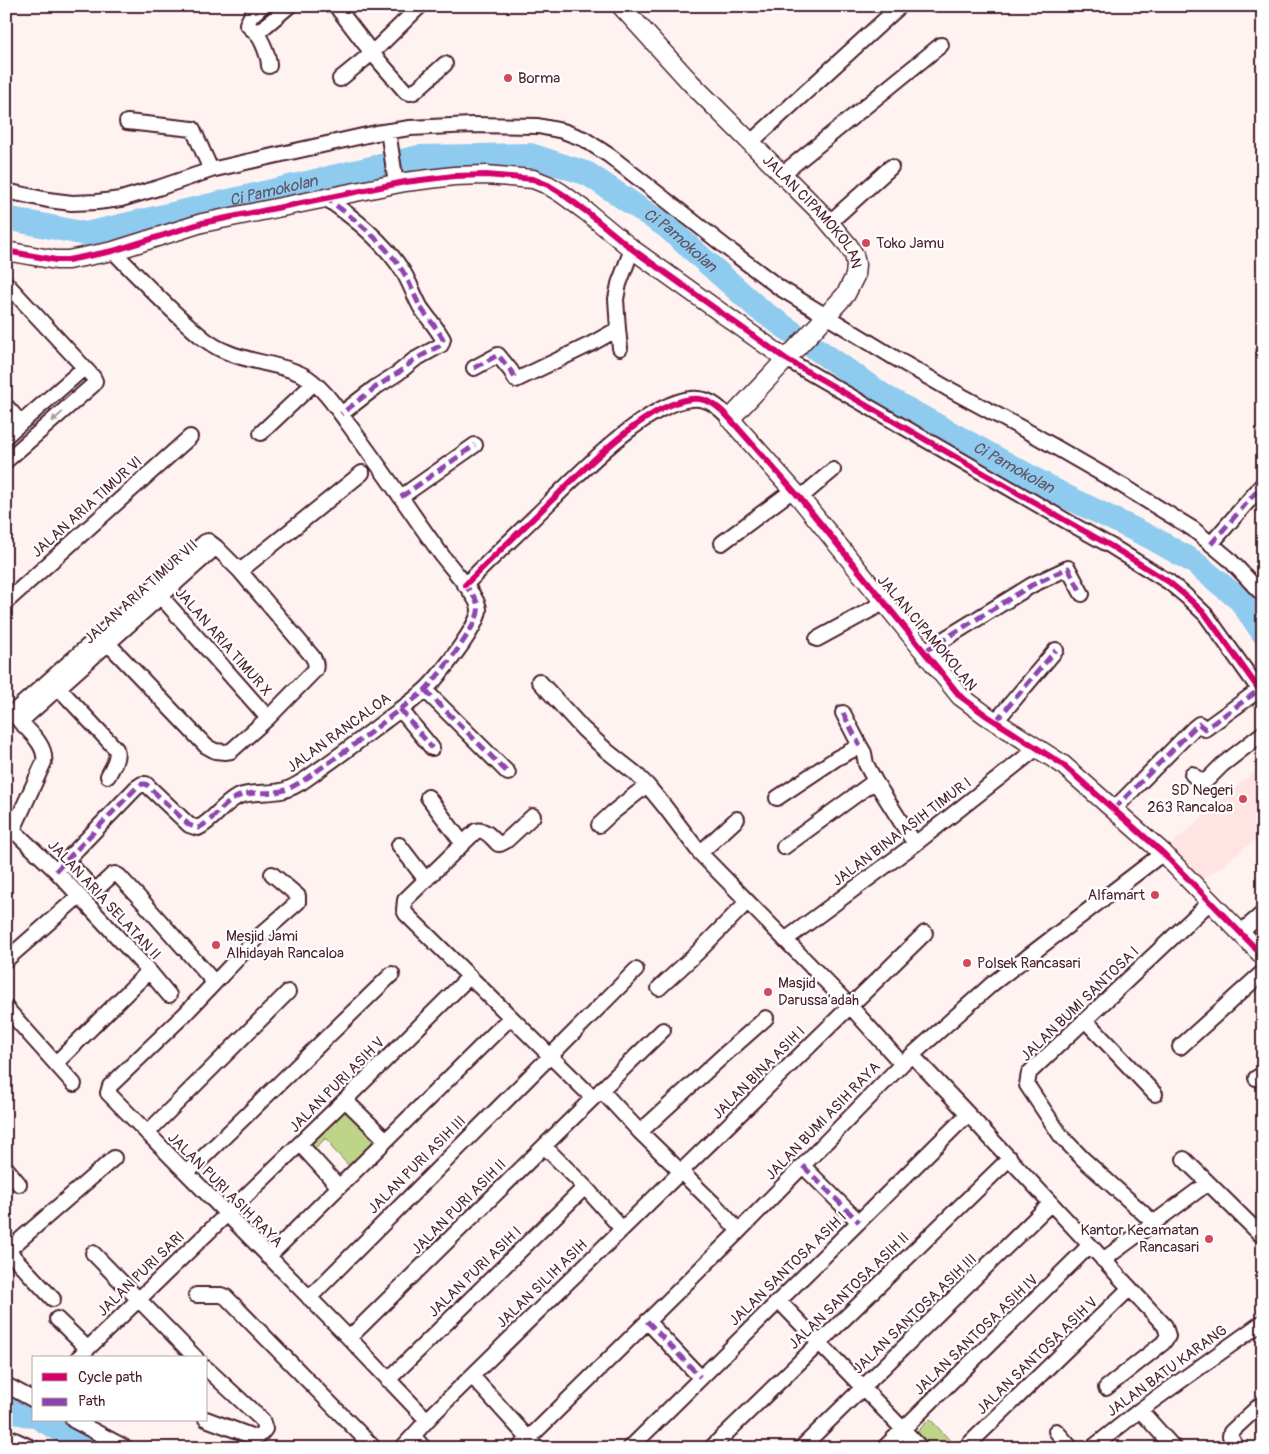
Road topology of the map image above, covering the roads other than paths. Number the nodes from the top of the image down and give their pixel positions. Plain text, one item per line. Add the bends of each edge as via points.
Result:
1 (262, 6) edge
2 (289, 6) edge
3 (336, 6) edge
4 (420, 6) edge
5 (622, 6) edge
6 (900, 6) edge
7 (257, 34) junction
8 (941, 45) dead end
9 (372, 53) junction
10 (445, 64) dead end
11 (269, 66) dead end
12 (340, 80) dead end
13 (127, 122) dead end
14 (389, 137) junction
15 (750, 143) junction
16 (890, 167) dead end
17 (211, 170) junction
18 (781, 175) junction
19 (395, 178) junction
20 (6, 190) edge
21 (324, 197) junction
22 (829, 223) junction
23 (632, 249) junction
24 (113, 251) junction
25 (6, 252) edge
26 (6, 283) edge
27 (823, 320) junction
28 (618, 328) junction
29 (620, 348) dead end
30 (790, 354) junction
31 (84, 368) junction
32 (474, 368) dead end
33 (314, 383) junction
34 (6, 406) edge
35 (341, 414) junction
36 (730, 418) junction
37 (21, 423) junction
38 (261, 434) dead end
39 (6, 436) edge
40 (190, 437) dead end
41 (475, 445) dead end
42 (6, 461) edge
43 (833, 470) dead end
44 (362, 473) dead end
45 (1263, 484) edge
46 (796, 494) junction
47 (401, 497) junction
48 (722, 543) dead end
49 (1212, 544) junction
50 (240, 571) junction
51 (465, 585) junction
52 (157, 593) junction
53 (1082, 594) dead end
54 (1263, 594) edge
55 (6, 602) edge
56 (885, 602) junction
57 (817, 639) dead end
58 (104, 640) junction
59 (1056, 650) dead end
60 (925, 651) junction
61 (539, 681) dead end
62 (55, 684) junction
63 (425, 690) junction
64 (1261, 693) edge
65 (400, 709) junction
66 (13, 714) edge
67 (843, 714) dead end
68 (268, 718) junction
69 (996, 721) junction
70 (1263, 733) edge
71 (860, 746) junction
72 (432, 748) dead end
73 (1038, 748) junction
74 (508, 773) dead end
75 (1192, 774) dead end
76 (108, 776) dead end
77 (875, 781) junction
78 (647, 785) junction
79 (428, 797) dead end
80 (777, 798) dead end
81 (1114, 809) junction
82 (533, 816) dead end
83 (737, 819) dead end
84 (599, 825) dead end
85 (10, 832) edge
86 (463, 844) junction
87 (915, 844) junction
88 (399, 845) dead end
89 (784, 847) dead end
90 (1163, 852) junction
91 (700, 853) junction
92 (67, 861) junction
93 (56, 871) junction
94 (272, 874) dead end
95 (426, 880) junction
96 (78, 896) junction
97 (747, 902) junction
98 (1210, 902) junction
99 (1263, 913) edge
100 (925, 933) dead end
101 (1240, 933) junction
102 (785, 940) junction
103 (1263, 956) edge
104 (6, 960) edge
105 (636, 970) dead end
106 (149, 971) junction
107 (1263, 972) edge
108 (392, 974) dead end
109 (469, 977) junction
110 (214, 982) junction
111 (659, 988) dead end
112 (288, 992) dead end
113 (168, 995) dead end
114 (850, 1006) junction
115 (6, 1008) edge
116 (510, 1018) junction
117 (766, 1018) dead end
118 (1085, 1020) junction
119 (663, 1030) dead end
120 (1180, 1047) dead end
121 (549, 1056) junction
122 (907, 1059) junction
123 (56, 1062) junction
124 (74, 1084) dead end
125 (597, 1094) junction
126 (1155, 1094) dead end
127 (346, 1100) junction
128 (968, 1114) junction
129 (640, 1132) junction
130 (147, 1133) junction
131 (386, 1140) junction
132 (300, 1144) junction
133 (544, 1146) junction
134 (114, 1158) dead end
135 (1010, 1158) junction
136 (1184, 1159) dead end
137 (803, 1166) junction
138 (6, 1168) edge
139 (680, 1172) junction
140 (186, 1173) junction
141 (18, 1184) dead end
142 (1208, 1184) junction
143 (339, 1187) junction
144 (584, 1187) junction
145 (1051, 1203) junction
146 (227, 1215) junction
147 (859, 1222) junction
148 (1153, 1222) junction
149 (622, 1229) junction
150 (740, 1231) junction
151 (1263, 1237) edge
152 (1090, 1245) junction
153 (7, 1251) edge
154 (92, 1253) dead end
155 (268, 1256) junction
156 (1103, 1260) junction
157 (1130, 1288) junction
158 (196, 1295) dead end
159 (309, 1298) junction
160 (53, 1299) dead end
161 (138, 1299) junction
162 (779, 1302) junction
163 (57, 1319) dead end
164 (647, 1321) junction
165 (1263, 1322) edge
166 (349, 1338) junction
167 (820, 1342) junction
168 (83, 1353) edge
169 (194, 1356) edge
170 (208, 1370) edge
171 (472, 1376) junction
172 (700, 1377) junction
173 (388, 1380) junction
174 (6, 1385) edge
175 (863, 1387) junction
176 (1106, 1388) dead end
177 (32, 1399) edge
178 (1261, 1404) dead end
179 (1140, 1410) junction
180 (427, 1420) junction
181 (208, 1421) edge
182 (77, 1422) edge
183 (903, 1429) junction
184 (1056, 1431) dead end
185 (6, 1436) edge
186 (413, 1436) junction
187 (528, 1445) edge
188 (1236, 1447) edge
189 (32, 1448) edge
190 (126, 1448) edge
191 (374, 1448) edge
192 (402, 1448) edge
193 (424, 1448) edge
194 (630, 1448) edge
195 (711, 1448) edge
196 (800, 1448) edge
197 (884, 1448) edge
198 (921, 1448) edge
199 (965, 1448) edge
200 (1071, 1448) edge
201 (1092, 1448) edge
202 (1174, 1448) edge

1 - 7 street via 251,16 248,24
2 - 7 street
3 - 9 street
4 - 9 street
5 - 15 street, JALAN CIPAMOKOLAN
6 - 15 street
7 - 11 street
8 - 18 street
9 - 10 street via 410,93
9 - 12 street
13 - 17 street via 193,129
14 - 17 street via 316,145
14 - 19 street
14 - 27 street via 410,128 512,125 538,126 584,139
15 - 18 street, JALAN CIPAMOKOLAN
16 - 22 street
17 - 20 street via 121,199 96,202 48,200
18 - 22 street, JALAN CIPAMOKOLAN
19 - 21 street
19 - 23 street via 486,175 533,179 561,193
21 - 24 street via 202,223
21 - 35 street via 384,247 443,339 441,345 414,360
22 - 27 street, JALAN CIPAMOKOLAN via 848,245 856,264 846,294
23 - 28 street via 616,299
23 - 30 street
24 - 25 street via 68,260
24 - 33 street via 164,303 214,346 247,360 292,371
26 - 31 street
27 - 30 street, JALAN CIPAMOKOLAN
27 - 49 street via 1123,486
28 - 29 street
28 - 32 street via 516,380 500,355
30 - 36 street, JALAN CIPAMOKOLAN
30 - 64 street via 1169,582 1206,615
31 - 37 street
31 -> 42 street via 93,377 93,385
33 - 35 street, JALAN RANCALOA
33 - 38 street
34 - 37 street
35 - 47 street, JALAN RANCALOA
36 - 46 street, JALAN CIPAMOKOLAN
36 - 51 street via 720,408 702,399 679,402 653,414 585,468
37 - 39 street
40 - 55 street, JALAN ARIA TIMUR VI
41 - 47 street
43 - 46 street
44 - 50 street
45 - 49 street
46 - 48 street
46 - 56 street, JALAN CIPAMOKOLAN
47 - 51 street, JALAN RANCALOA
49 - 54 street
50 - 52 street, JALAN ARIA TIMUR VII via 216,547
50 - 68 street via 316,664 315,670
51 - 63 street, JALAN RANCALOA via 477,601 478,616 457,651
52 - 58 street, JALAN ARIA TIMUR VII
52 - 68 street, JALAN ARIA TIMUR X
53 - 60 street via 1068,568 1032,585
56 - 57 street
56 - 60 street, JALAN CIPAMOKOLAN
58 - 62 street, JALAN ARIA TIMUR VII
58 - 68 street via 206,746 215,751 230,751
59 - 69 street
60 - 69 street, JALAN CIPAMOKOLAN via 960,696
61 - 78 street via 583,729
62 - 66 street, JALAN ARIA TIMUR VII
62 - 76 street via 116,749
63 - 65 street, JALAN RANCALOA
63 - 74 street
64 - 81 street via 1205,728 1199,724
65 - 72 street
65 - 92 street, JALAN RANCALOA via 306,779 285,790 237,797 198,828 189,825 146,784 139,786
66 - 85 street via 40,744 45,756
67 - 71 street
69 - 73 street, JALAN CIPAMOKOLAN
70 - 75 street via 1206,781 1202,782
71 - 77 street
71 - 80 street
73 - 81 street, JALAN CIPAMOKOLAN via 1062,764
73 - 87 street, JALAN BINA ASIH TIMUR I
77 - 87 street
77 - 89 street
78 - 84 street
78 - 91 street
79 - 86 street
81 - 90 street, JALAN CIPAMOKOLAN
82 - 86 street via 503,843 498,844 482,830 476,831
83 - 91 street
85 - 93 street, JALAN ARIA SELATAN II
86 - 95 street
87 - 102 street, JALAN BINA ASIH TIMUR I
88 - 95 street
90 - 98 street, JALAN CIPAMOKOLAN
90 - 122 street, JALAN BUMI ASIH RAYA via 992,984
91 - 97 street
92 - 93 street, JALAN RANCALOA
92 - 110 street via 94,890 112,875 119,876
93 - 96 street, JALAN ARIA SELATAN II
94 - 110 street via 298,896 298,902
95 - 109 street via 405,900 404,910
96 - 104 street
96 - 106 street, JALAN ARIA SELATAN II
97 - 102 street
97 - 111 street
98 - 101 street, JALAN CIPAMOKOLAN
98 - 118 street, JALAN BUMI SANTOSA I
99 - 101 street
100 - 114 street, JALAN BINA ASIH I
101 - 103 street, JALAN CIPAMOKOLAN
102 - 114 street
105 - 121 street, JALAN PURI ASIH III
106 - 113 street, JALAN ARIA SELATAN II
106 - 123 street
107 - 120 street
108 - 140 street
109 - 116 street
109 - 127 street, JALAN PURI ASIH V
110 - 130 street, JALAN PURI ASIH RAYA via 108,1088 109,1094
112 - 130 street
114 - 122 street
114 - 139 street, JALAN BINA ASIH I
115 - 123 street
116 - 121 street
116 - 131 street
117 - 129 street
118 - 126 street
118 - 148 street, JALAN BUMI SANTOSA I via 1029,1073 1027,1085 1061,1136
119 - 125 street, JALAN PURI ASIH II
121 - 125 street
121 - 159 street, JALAN PURI ASIH III
122 - 128 street
122 - 137 street, JALAN BUMI ASIH RAYA
123 - 124 street
125 - 129 street
125 - 133 street, JALAN PURI ASIH II
127 - 131 street
127 - 132 street, JALAN PURI ASIH V
128 - 135 street
128 - 147 street, JALAN SANTOSA ASIH I
129 - 139 street
130 - 140 street, JALAN PURI ASIH RAYA
131 - 143 street
132 - 143 street
132 - 146 street, JALAN PURI ASIH V
133 - 144 street
133 - 166 street, JALAN PURI ASIH II
134 - 153 street
135 - 145 street
135 - 167 street, JALAN SANTOSA ASIH II
136 - 142 street
137 - 147 street
137 - 150 street, JALAN BUMI ASIH RAYA
138 - 141 street
139 - 149 street, JALAN SILIH ASIH
139 - 150 street
140 - 146 street, JALAN PURI ASIH RAYA
142 - 148 street
142 - 151 street
143 - 155 street
144 - 149 street
144 - 173 street, JALAN PURI ASIH I
145 - 152 street
145 - 175 street, JALAN SANTOSA ASIH III
146 - 155 street, JALAN PURI ASIH RAYA
146 - 161 street, JALAN PURI SARI
147 - 162 street, JALAN SANTOSA ASIH I
148 - 156 street
149 - 171 street, JALAN SILIH ASIH
150 - 164 street, JALAN BUMI ASIH RAYA
152 - 156 street
152 - 183 street, JALAN SANTOSA ASIH IV
153 - 160 street
154 - 161 street
155 - 159 street, JALAN PURI ASIH RAYA
156 - 157 street
157 - 176 street via 1165,1326 1168,1336
157 - 199 street, JALAN SANTOSA ASIH V
158 - 191 street via 226,1297
159 - 166 street, JALAN PURI ASIH RAYA
161 - 168 street, JALAN PURI SARI
161 - 169 street
162 - 167 street
162 - 172 street, JALAN SANTOSA ASIH I
163 - 168 street
164 - 172 street
164 - 187 street, JALAN BUMI ASIH RAYA
165 - 179 street, JALAN BATU KARANG
166 - 173 street, JALAN PURI ASIH RAYA
167 - 175 street
167 - 195 street, JALAN SANTOSA ASIH II
170 - 181 street via 262,1420 265,1429 254,1437
171 - 180 street, JALAN SILIH ASIH
171 - 187 street
172 - 194 street, JALAN SANTOSA ASIH I
173 - 180 street, JALAN PURI ASIH RAYA
174 - 177 street
175 - 183 street
175 - 196 street, JALAN SANTOSA ASIH III
178 - 188 street via 1231,1432
179 - 201 street, JALAN BATU KARANG
179 - 202 street
180 - 186 street, JALAN SILIH ASIH
182 - 190 street
183 - 197 street, JALAN SANTOSA ASIH IV
183 - 198 street
184 - 200 street
185 - 189 street
186 - 192 street, JALAN SILIH ASIH
186 - 193 street

